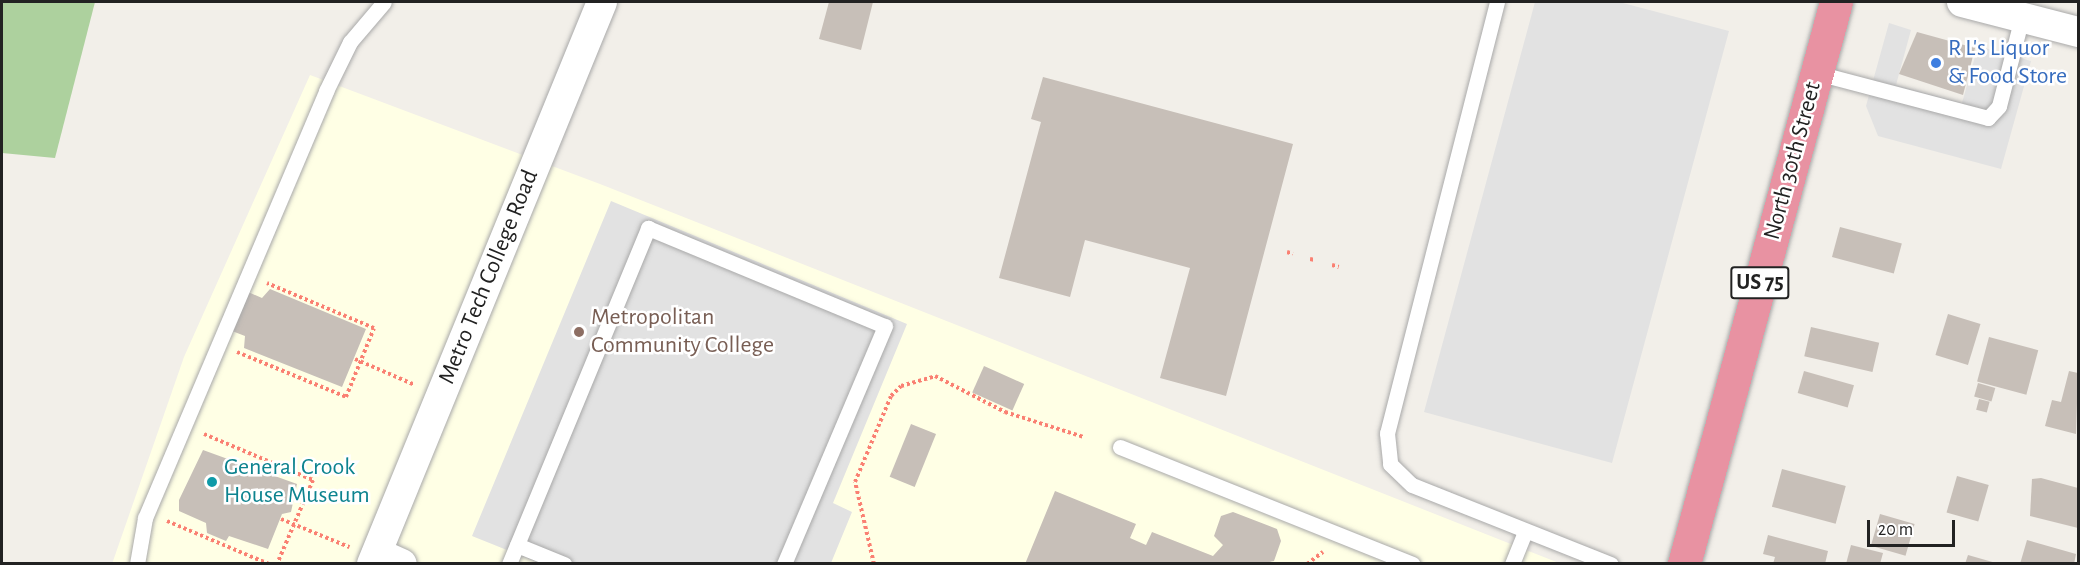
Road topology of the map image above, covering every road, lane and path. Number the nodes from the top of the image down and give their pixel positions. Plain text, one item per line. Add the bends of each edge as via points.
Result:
1 (384, 2) edge
2 (602, 2) edge
3 (1497, 2) edge
4 (1836, 2) edge
5 (1962, 2) edge
6 (2022, 17) junction
7 (2079, 32) edge
8 (1817, 72) junction
9 (1287, 252) dead end
10 (1293, 254) dead end
11 (1332, 265) dead end
12 (1339, 267) dead end
13 (246, 274) junction
14 (217, 343) junction
15 (355, 359) dead end
16 (361, 362) junction
17 (411, 383) dead end
18 (1084, 437) dead end
19 (199, 442) dead end
20 (1120, 447) dead end
21 (171, 512) dead end
22 (281, 519) dead end
23 (294, 524) junction
24 (1525, 531) junction
25 (517, 544) junction
26 (346, 546) dead end
27 (384, 560) edge
28 (137, 564) edge
29 (269, 564) edge
30 (277, 564) edge
31 (509, 564) edge
32 (564, 564) edge
33 (784, 564) edge
34 (874, 564) edge
35 (1412, 564) edge
36 (1512, 564) edge
37 (1611, 564) edge
38 (1684, 564) edge

1 - 13 lane via 345,51
2 - 27 street, Metro Tech College Road
3 - 24 lane via 1387,433 1389,464 1412,485
4 - 8 highway, North 30th Street / US 75
5 - 6 street
6 - 7 street
6 - 8 lane via 2000,106 1988,118
8 - 38 highway, North 30th Street / US 75
9 - 10 path
11 - 12 path
13 - 14 lane
13 - 16 path via 374,328
14 - 16 path via 346,397
14 - 28 lane via 146,518
15 - 16 path
16 - 17 path
18 - 34 path via 1005,412 935,376 901,386 891,396 855,482
19 - 23 path via 202,433 313,480
20 - 35 lane
21 - 29 path via 167,520
22 - 23 path
23 - 26 path
23 - 30 path
24 - 36 lane
24 - 37 lane
25 - 31 lane
25 - 32 lane
25 - 33 lane via 648,228 885,326

